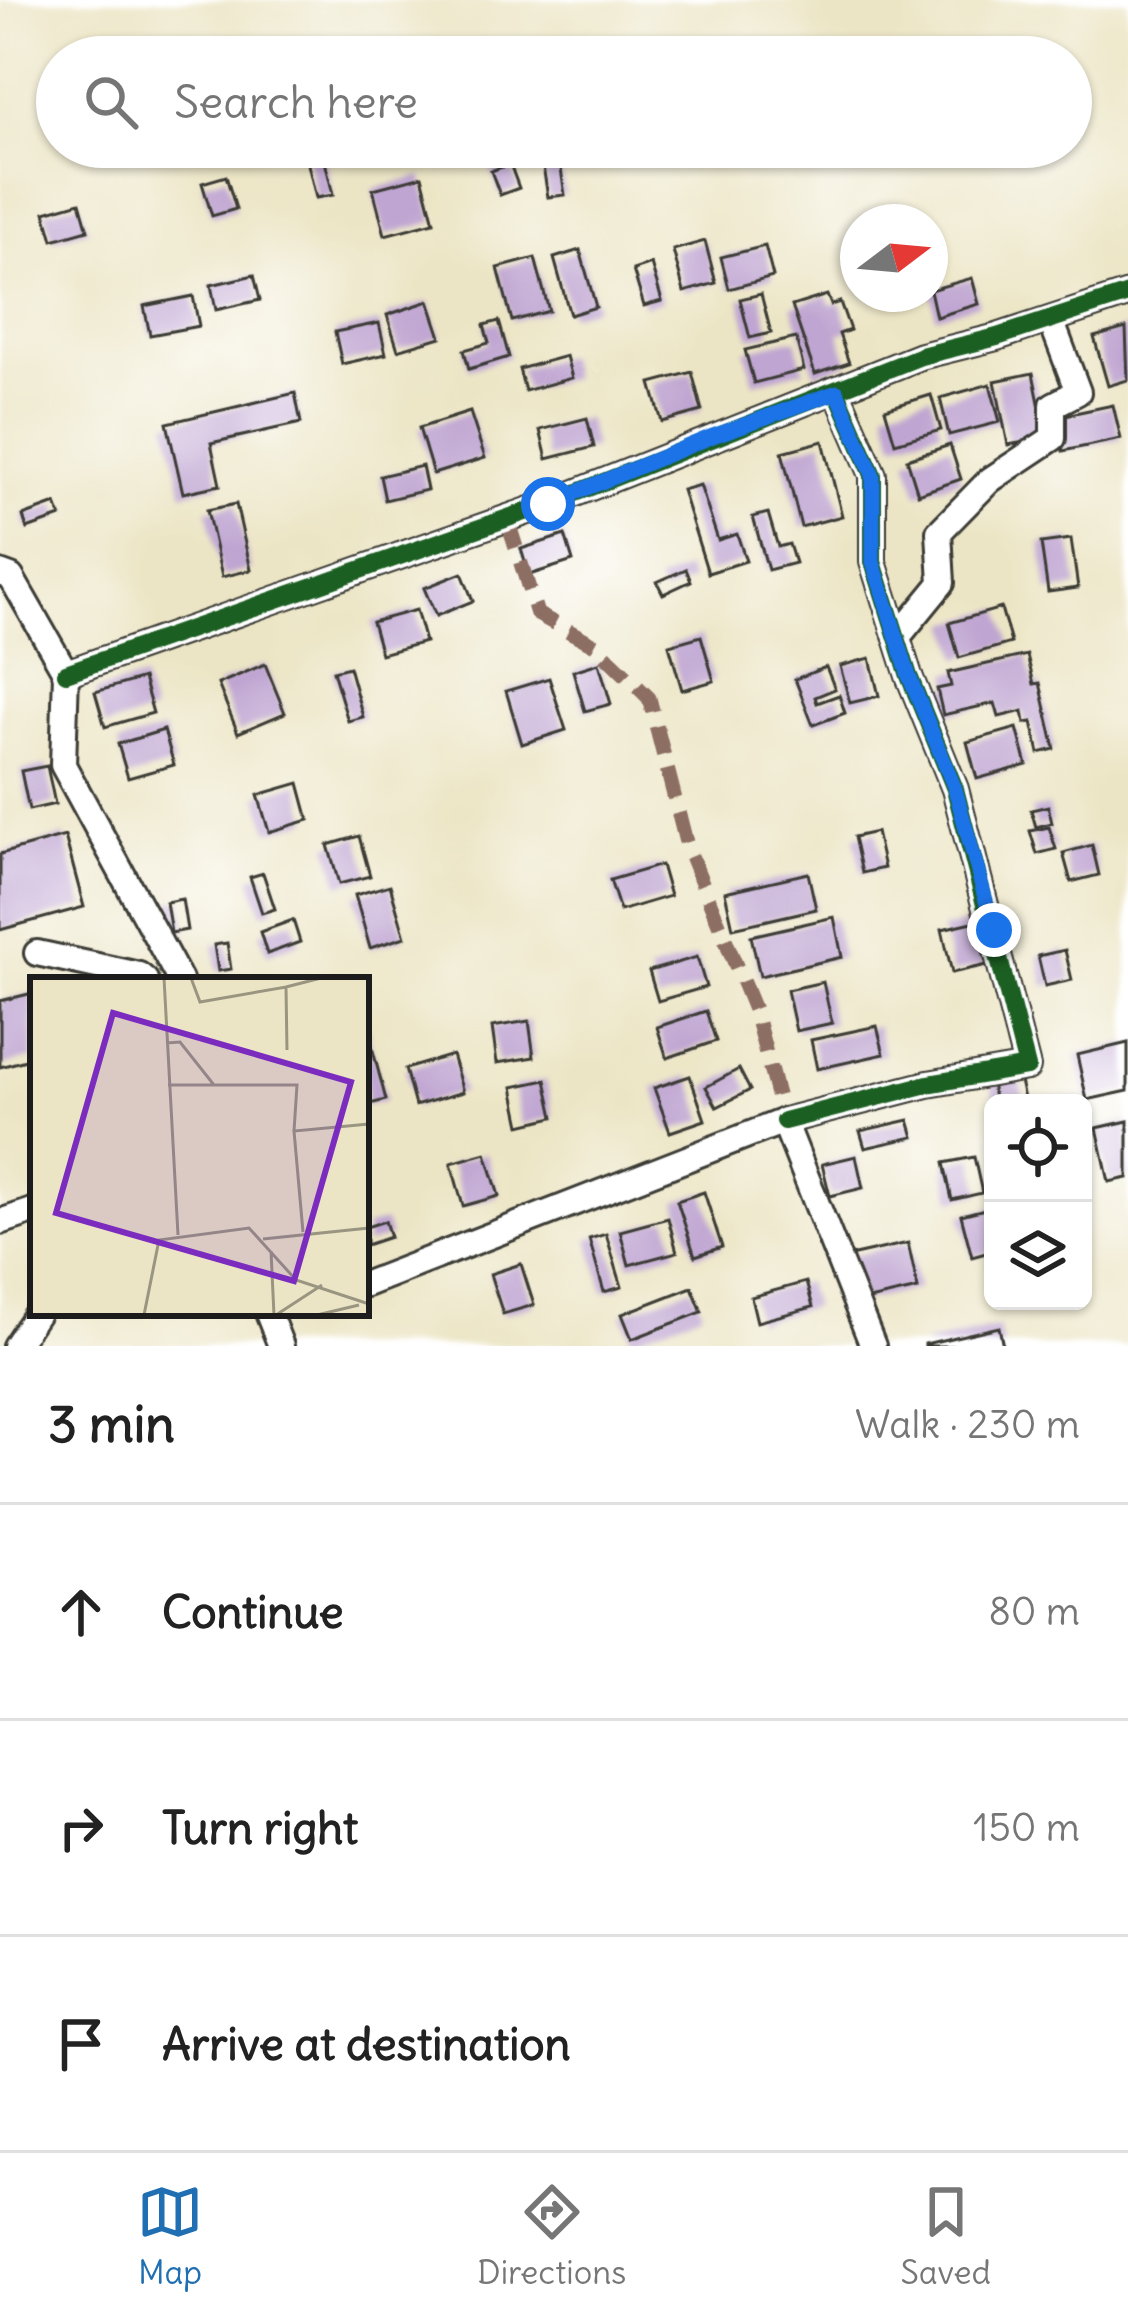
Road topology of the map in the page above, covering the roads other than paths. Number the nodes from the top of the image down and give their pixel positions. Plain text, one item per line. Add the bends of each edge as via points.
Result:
1 (1128, 294) edge
2 (1051, 320) junction
3 (837, 392) junction
4 (0, 573) edge
5 (897, 638) junction
6 (66, 673) junction
7 (37, 952) dead end
8 (141, 977) edge
9 (178, 977) edge
10 (784, 1121) junction
11 (30, 1212) edge
12 (0, 1222) edge
13 (369, 1283) edge
14 (35, 1316) edge
15 (277, 1316) edge
16 (15, 1346) edge
17 (281, 1346) edge
18 (873, 1346) edge

1 - 2 street
2 - 3 street via 921,356
2 - 5 street via 1078,392 1053,405 1053,438 990,480 940,532 942,583
3 - 5 street via 873,475 873,562
3 - 6 street via 507,519
4 - 6 street via 10,577
5 - 10 street via 955,789 1027,1067
6 - 9 street via 63,765
7 - 8 street
10 - 13 street
10 - 18 street
11 - 12 street
14 - 16 street
15 - 17 street

